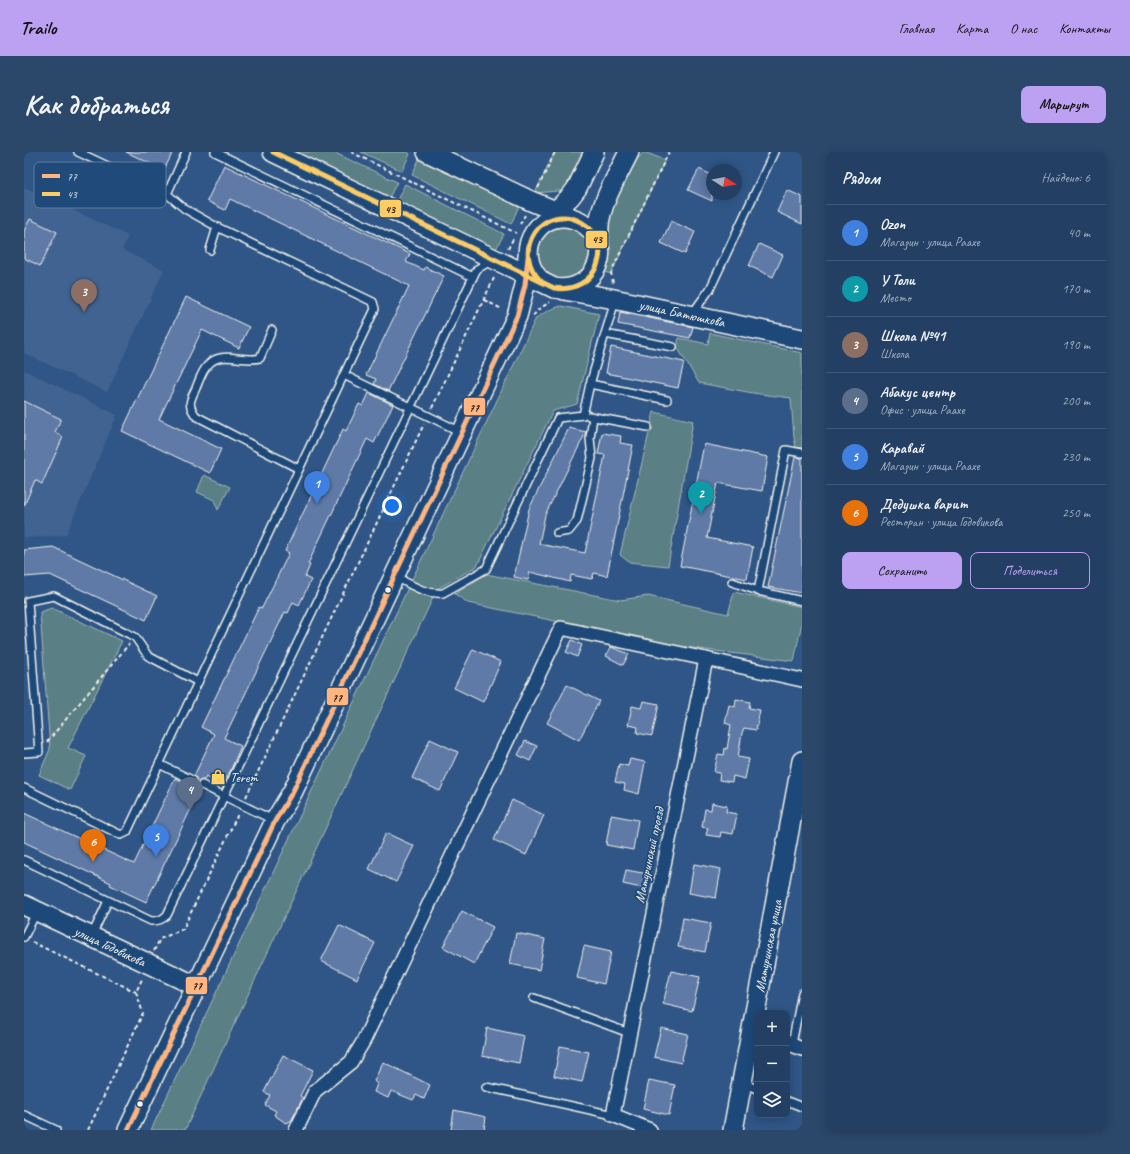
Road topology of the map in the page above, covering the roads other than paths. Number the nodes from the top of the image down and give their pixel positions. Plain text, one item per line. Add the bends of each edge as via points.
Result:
1 (78, 152) edge
2 (186, 152) edge
3 (215, 152) edge
4 (273, 152) edge
5 (594, 152) edge
6 (629, 152) edge
7 (774, 152) edge
8 (435, 154) edge
9 (99, 162) edge
10 (167, 194) joint
11 (556, 211) junction
12 (576, 220) junction
13 (541, 225) junction
14 (217, 227) junction
15 (210, 250) dead end
16 (498, 261) junction
17 (603, 262) junction
18 (532, 271) junction
19 (473, 277) junction
20 (561, 289) junction
21 (612, 298) junction
22 (517, 316) junction
23 (691, 316) junction
24 (272, 330) dead end
25 (605, 334) junction
26 (802, 339) edge
27 (673, 347) dead end
28 (344, 375) junction
29 (590, 384) junction
30 (667, 400) dead end
31 (410, 407) junction
32 (583, 415) junction
33 (593, 417) junction
34 (648, 427) dead end
35 (462, 433) junction
36 (802, 454) edge
37 (299, 469) junction
38 (557, 533) dead end
39 (394, 576) junction
40 (732, 582) dead end
41 (758, 591) junction
42 (802, 601) edge
43 (706, 659) junction
44 (802, 680) edge
45 (198, 682) junction
46 (24, 752) edge
47 (159, 764) junction
48 (802, 766) edge
49 (192, 780) dead end
50 (202, 785) dead end
51 (24, 788) edge
52 (224, 796) junction
53 (275, 821) junction
54 (24, 860) edge
55 (108, 901) junction
56 (30, 908) edge
57 (24, 937) edge
58 (92, 937) junction
59 (196, 986) junction
60 (802, 993) edge
61 (534, 998) dead end
62 (758, 1010) edge
63 (754, 1032) edge
64 (629, 1033) junction
65 (794, 1045) edge
66 (749, 1086) edge
67 (486, 1087) dead end
68 (790, 1102) edge
69 (802, 1107) edge
70 (24, 1115) edge
71 (613, 1115) junction
72 (56, 1130) edge
73 (128, 1130) edge
74 (296, 1130) edge
75 (650, 1130) edge
76 (733, 1130) edge

1 - 9 lane
2 - 10 lane
3 - 19 lane
4 - 16 main road
5 - 11 main road via 577,188
6 - 17 main road via 601,212 598,227
7 - 23 lane via 710,290
8 - 11 main road
10 - 14 lane via 185,209
11 - 12 main road
11 - 13 main road
12 - 13 main road via 561,218
12 - 17 main road via 592,231
13 - 18 main road via 529,243
14 - 15 lane
14 - 28 lane via 373,302 375,309
16 - 18 main road
16 - 19 lane via 477,269
17 - 20 main road via 584,283 573,288
17 - 21 main road via 598,281 600,287
18 - 20 main road via 548,286
18 - 22 main road via 525,285
19 - 31 lane
20 - 21 main road, улица Батюшкова
20 - 22 main road via 536,296 528,301
21 - 23 main road, улица Батюшкова
21 - 25 lane
22 - 35 main road
23 - 26 main road, улица Батюшкова
24 - 37 lane via 260,358 252,360 223,357 206,366 191,398 190,408 196,416
25 - 27 lane
25 - 29 lane
28 - 31 lane
28 - 37 lane
29 - 30 lane
29 - 32 lane
31 - 35 lane
31 - 52 lane
32 - 33 lane
32 - 39 lane via 558,418 486,569 443,593 436,594 426,592
33 - 34 lane
33 - 38 lane via 590,438 592,458 577,521 569,531
35 - 39 main road
36 - 41 lane via 786,450
37 - 45 lane
39 - 53 main road via 293,791
40 - 41 lane
41 - 42 lane
43 - 44 street
43 - 64 street, Матуринский проезд
43 - 74 street via 561,628 363,1042 351,1062 316,1091
45 - 46 lane via 148,656 135,636 54,596 28,601 39,752
45 - 47 lane
47 - 49 lane
47 - 51 lane via 127,832 121,835
48 - 62 main road, Матуринская улица
50 - 52 lane
52 - 53 lane
52 - 55 lane via 167,915 162,920 151,921
53 - 59 main road
54 - 55 lane
55 - 58 lane
56 - 57 lane
56 - 58 main road, улица Годовикова
58 - 59 main road, улица Годовикова
59 - 73 main road
60 - 65 lane
61 - 64 lane
63 - 66 main road, Матуринская улица
64 - 71 street, Матуринский проезд
66 - 76 main road, Матуринская улица
67 - 71 lane
68 - 69 lane
70 - 72 lane
71 - 75 street

